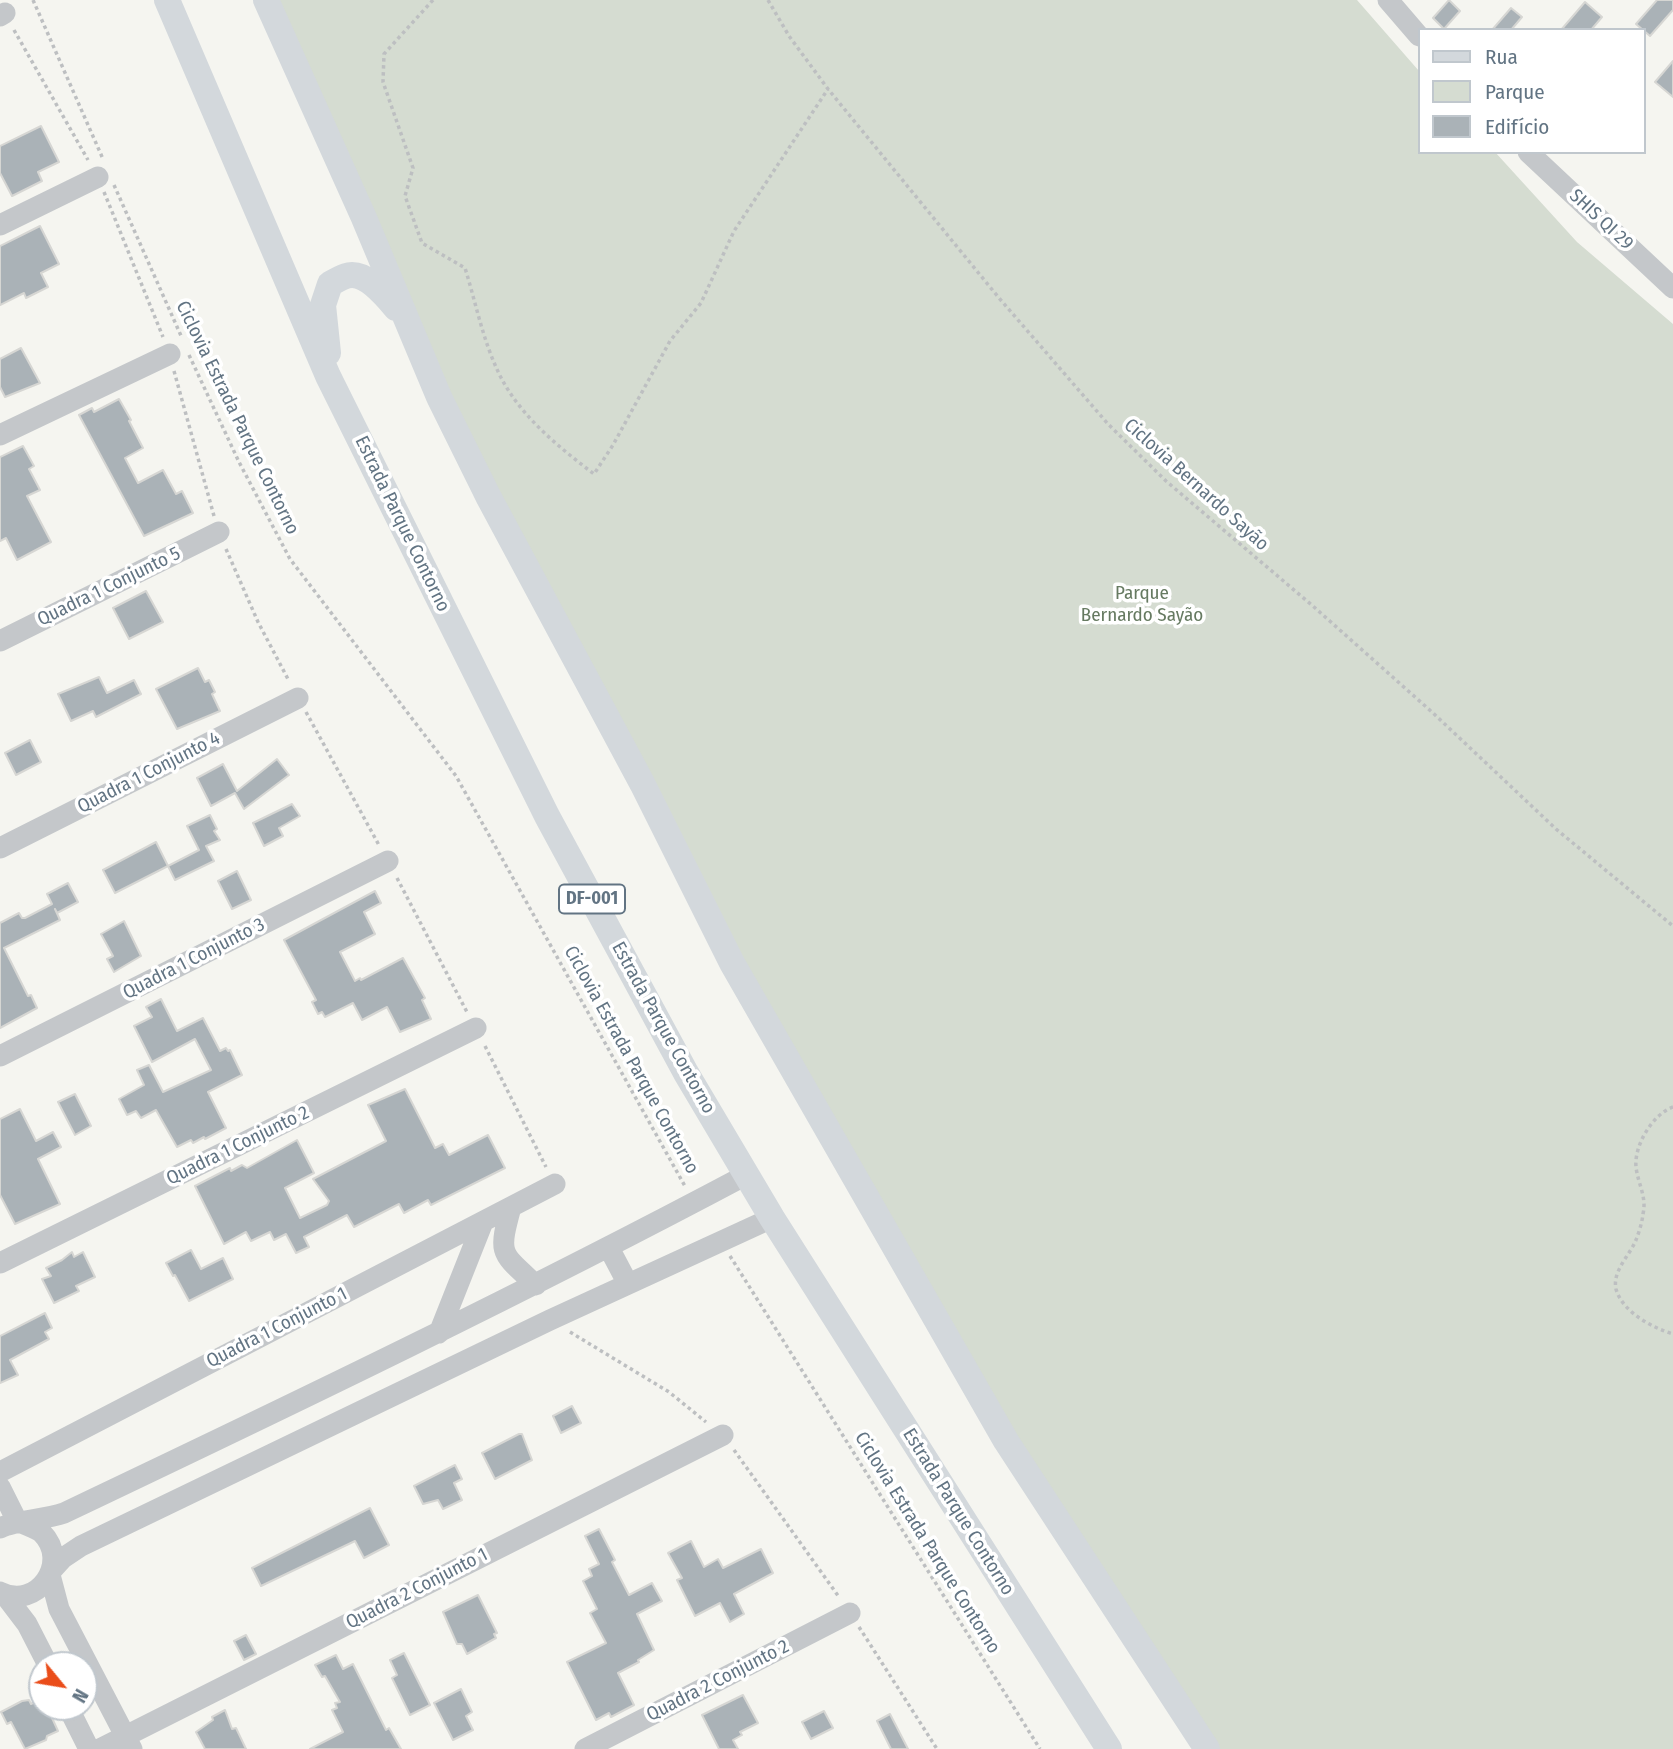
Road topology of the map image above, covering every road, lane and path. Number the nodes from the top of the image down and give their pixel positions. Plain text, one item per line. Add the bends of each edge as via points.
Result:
1 (33, 0) edge
2 (167, 0) edge
3 (266, 0) edge
4 (433, 0) edge
5 (768, 0) edge
6 (1388, 0) edge
7 (2, 15) edge
8 (1418, 35) edge
9 (828, 89) junction
10 (1530, 154) edge
11 (106, 176) junction
12 (0, 225) edge
13 (1673, 288) edge
14 (408, 322) junction
15 (180, 349) junction
16 (328, 376) junction
17 (0, 435) edge
18 (219, 532) junction
19 (0, 641) edge
20 (298, 698) junction
21 (0, 848) edge
22 (388, 862) junction
23 (1673, 926) edge
24 (476, 1028) junction
25 (0, 1056) edge
26 (1673, 1107) edge
27 (746, 1175) junction
28 (555, 1184) joint
29 (694, 1202) junction
30 (511, 1207) junction
31 (772, 1218) junction
32 (483, 1222) junction
33 (720, 1241) junction
34 (609, 1248) junction
35 (0, 1263) edge
36 (543, 1281) junction
37 (628, 1284) junction
38 (560, 1315) junction
39 (439, 1333) junction
40 (1673, 1334) edge
41 (723, 1435) junction
42 (0, 1472) edge
43 (0, 1487) edge
44 (14, 1525) edge
45 (51, 1572) junction
46 (1, 1593) edge
47 (850, 1613) junction
48 (41, 1651) edge
49 (75, 1721) edge
50 (129, 1742) edge
51 (89, 1749) edge
52 (100, 1749) edge
53 (585, 1749) edge
54 (937, 1749) edge
55 (1040, 1749) edge
56 (1109, 1749) edge
57 (1207, 1749) edge

1 - 11 path, Ciclovia Estrada Parque Contorno
2 - 16 main road, Estrada Parque Contorno / DF-001
3 - 14 main road
4 - 9 path via 384,54 383,82 413,168 405,196 422,243 465,268 496,367 514,399 555,443 594,474 670,341 701,303 734,231
5 - 9 path, Ciclovia Bernardo Sayão
6 - 8 street
7 - 11 path
9 - 23 path, Ciclovia Bernardo Sayão via 1108,424 1166,481 1433,713 1556,829
10 - 13 street, SHIS QI 29
11 - 12 street
11 - 15 path
11 - 15 path, Ciclovia Estrada Parque Contorno
14 - 16 main road via 383,292 356,275 330,284 323,305
14 - 57 main road via 488,496 643,785 732,963 1006,1441
15 - 17 street
15 - 18 path
15 - 29 path, Ciclovia Estrada Parque Contorno via 289,559 456,776
16 - 27 main road, Estrada Parque Contorno / DF-001 via 547,816
18 - 19 street, Quadra 1 Conjunto 5
18 - 20 path
20 - 21 street, Quadra 1 Conjunto 4
20 - 22 path
22 - 24 path
22 - 25 street, Quadra 1 Conjunto 3
24 - 28 path
24 - 35 street, Quadra 1 Conjunto 2
26 - 40 path via 1647,1130 1638,1148 1636,1167 1644,1212 1636,1241 1618,1271 1616,1289 1643,1322
27 - 29 street
27 - 31 main road, Estrada Parque Contorno / DF-001
28 - 30 street, Quadra 1 Conjunto 1
29 - 34 street
30 - 32 street, Quadra 1 Conjunto 1
30 - 36 street via 502,1243 504,1255
31 - 33 street
31 - 56 main road, Estrada Parque Contorno / DF-001
32 - 39 street
32 - 42 street, Quadra 1 Conjunto 1
33 - 37 street
33 - 55 path, Ciclovia Estrada Parque Contorno
34 - 36 street
34 - 37 street
36 - 38 street
36 - 39 street
37 - 38 street
38 - 41 path
38 - 45 street via 93,1540 63,1558
39 - 44 street via 64,1513
41 - 47 path
41 - 50 street, Quadra 2 Conjunto 1
43 - 44 street
44 - 45 street via 41,1532 52,1548
45 - 46 street via 31,1594
45 - 50 street via 59,1609
46 - 48 street via 27,1624
47 - 53 street, Quadra 2 Conjunto 2
47 - 54 path
49 - 51 street
50 - 52 street, Quadra 2 Conjunto 1

